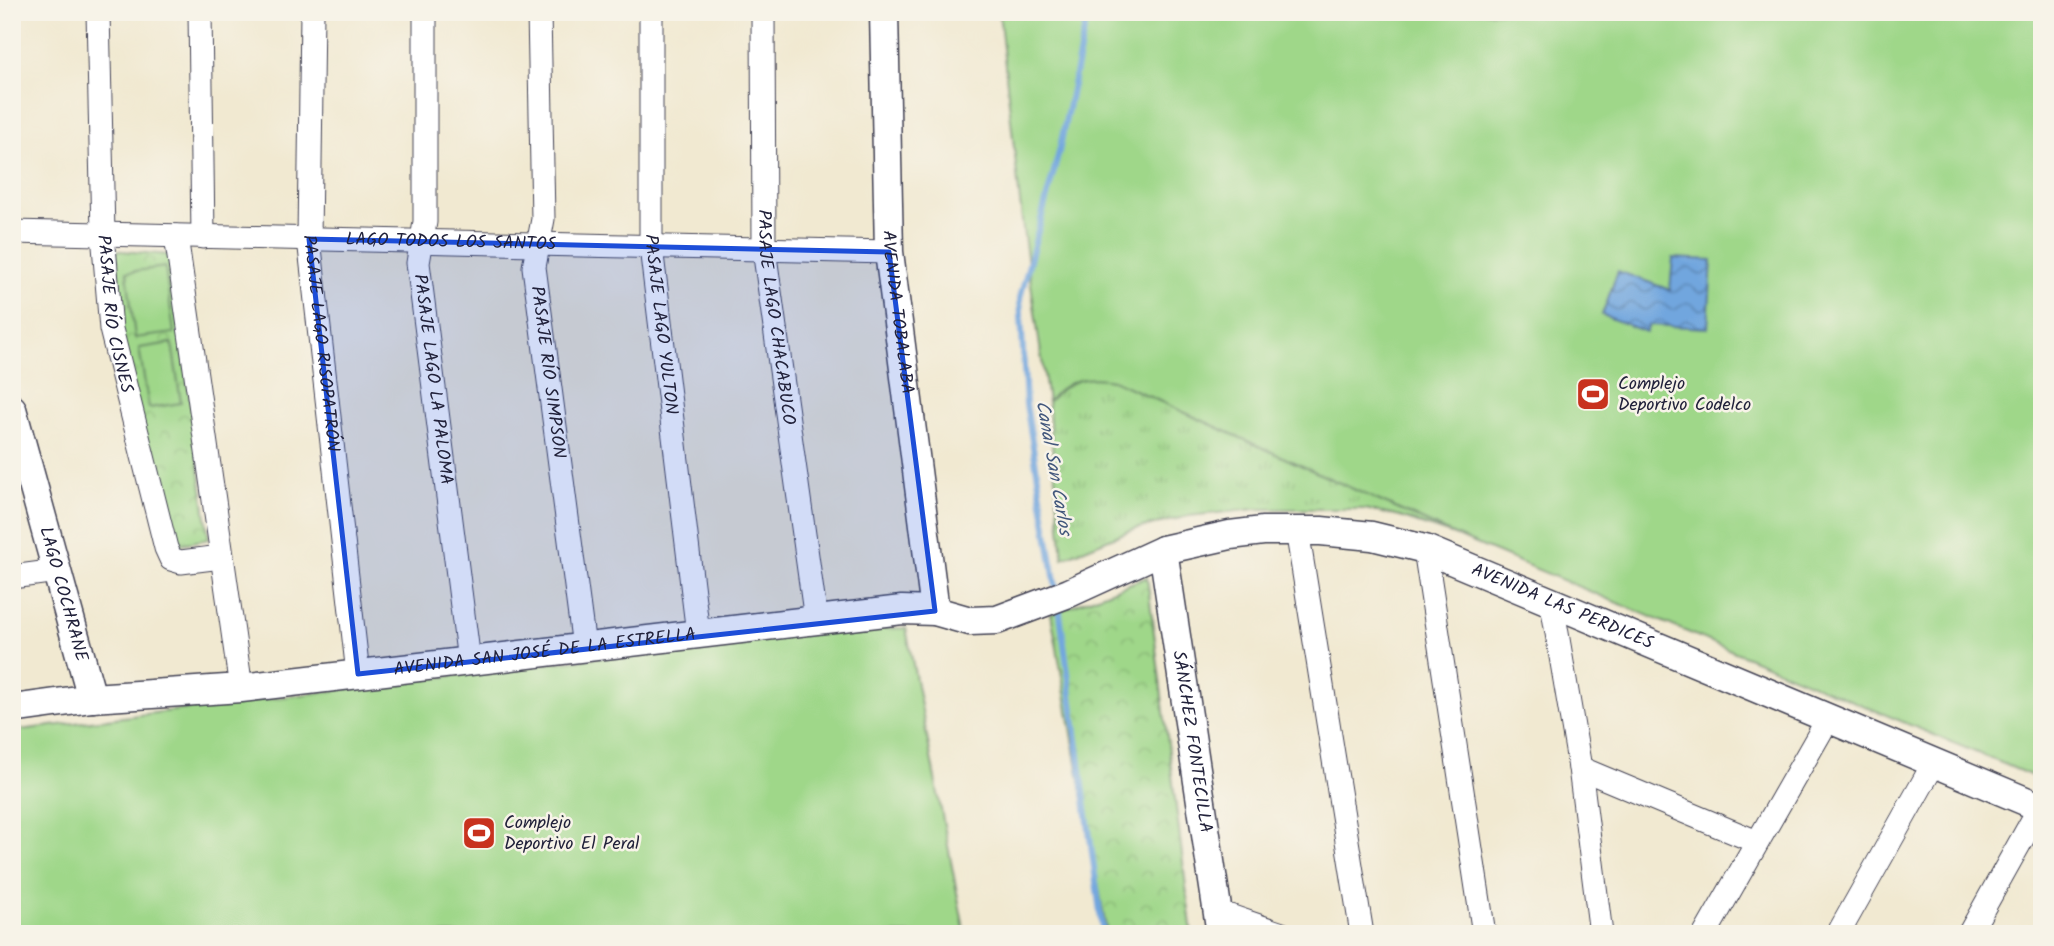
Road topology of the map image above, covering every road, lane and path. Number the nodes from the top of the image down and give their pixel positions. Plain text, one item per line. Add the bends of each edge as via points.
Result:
1 (97, 12) edge
2 (200, 12) edge
3 (312, 12) edge
4 (425, 12) edge
5 (539, 12) edge
6 (651, 12) edge
7 (763, 12) edge
8 (884, 12) edge
9 (12, 232) edge
10 (103, 234) junction
11 (176, 236) junction
12 (203, 237) junction
13 (309, 239) junction
14 (422, 242) junction
15 (538, 244) junction
16 (651, 247) junction
17 (764, 249) junction
18 (889, 252) junction
19 (12, 409) edge
20 (1297, 530) junction
21 (1425, 549) junction
22 (1163, 550) junction
23 (220, 557) junction
24 (57, 571) junction
25 (12, 577) edge
26 (1069, 593) joint
27 (1552, 604) junction
28 (935, 611) junction
29 (816, 620) junction
30 (698, 634) junction
31 (584, 647) junction
32 (469, 661) junction
33 (358, 674) junction
34 (241, 688) junction
35 (92, 698) junction
36 (12, 709) edge
37 (1828, 719) junction
38 (1934, 763) junction
39 (1580, 768) junction
40 (2041, 808) edge
41 (1757, 842) junction
42 (1220, 923) edge
43 (1282, 934) edge
44 (1362, 934) edge
45 (1484, 934) edge
46 (1601, 934) edge
47 (1705, 934) edge
48 (1838, 934) edge
49 (1969, 934) edge

1 - 10 street, PASAJE RÍO CISNES
2 - 12 street
3 - 13 street, PASAJE LAGO RISOPATRÓN
4 - 14 street, PASAJE LAGO LA PALOMA
5 - 15 street, PASAJE RÍO SIMPSON via 543,219
6 - 16 street, PASAJE LAGO YULTON
7 - 17 street, PASAJE LAGO CHACABUCO
8 - 18 street, AVENIDA TOBALABA
9 - 10 street, LAGO TODOS LOS SANTOS
10 - 11 street, LAGO TODOS LOS SANTOS
10 - 23 street, PASAJE RÍO CISNES via 115,352 166,548 171,559 181,562
11 - 12 street, LAGO TODOS LOS SANTOS
11 - 23 street
12 - 13 street, LAGO TODOS LOS SANTOS
13 - 14 street, LAGO TODOS LOS SANTOS
13 - 33 street, PASAJE LAGO RISOPATRÓN
14 - 15 street, LAGO TODOS LOS SANTOS
14 - 32 street, PASAJE LAGO LA PALOMA via 418,263
15 - 16 street, LAGO TODOS LOS SANTOS
15 - 31 street, PASAJE RÍO SIMPSON via 534,274
16 - 17 street, LAGO TODOS LOS SANTOS
16 - 30 street, PASAJE LAGO YULTON
17 - 18 street, LAGO TODOS LOS SANTOS
17 - 29 street, PASAJE LAGO CHACABUCO
18 - 28 street, AVENIDA TOBALABA
19 - 24 street, LAGO COCHRANE
20 - 21 street, AVENIDA LAS PERDICES via 1372,536
20 - 22 street, AVENIDA LAS PERDICES via 1230,535
20 - 44 street
21 - 27 street, AVENIDA LAS PERDICES
21 - 45 street
22 - 26 street, AVENIDA LAS PERDICES
22 - 42 street, SÁNCHEZ FONTECILLA
23 - 34 street
24 - 25 street
24 - 35 street, LAGO COCHRANE
26 - 28 street, AVENIDA SAN JOSÉ DE LA ESTRELLA via 998,620 970,621
27 - 37 street, AVENIDA LAS PERDICES
27 - 39 street
28 - 29 street, AVENIDA SAN JOSÉ DE LA ESTRELLA
29 - 30 street, AVENIDA SAN JOSÉ DE LA ESTRELLA
30 - 31 street, AVENIDA SAN JOSÉ DE LA ESTRELLA
31 - 32 street, AVENIDA SAN JOSÉ DE LA ESTRELLA
32 - 33 street, AVENIDA SAN JOSÉ DE LA ESTRELLA
33 - 34 street, AVENIDA SAN JOSÉ DE LA ESTRELLA
34 - 35 street, AVENIDA SAN JOSÉ DE LA ESTRELLA
35 - 36 street, AVENIDA SAN JOSÉ DE LA ESTRELLA
37 - 38 street, AVENIDA LAS PERDICES
37 - 41 street
38 - 40 street, AVENIDA LAS PERDICES
38 - 48 street
39 - 41 street
39 - 46 street
40 - 49 street
41 - 47 street
42 - 43 street

